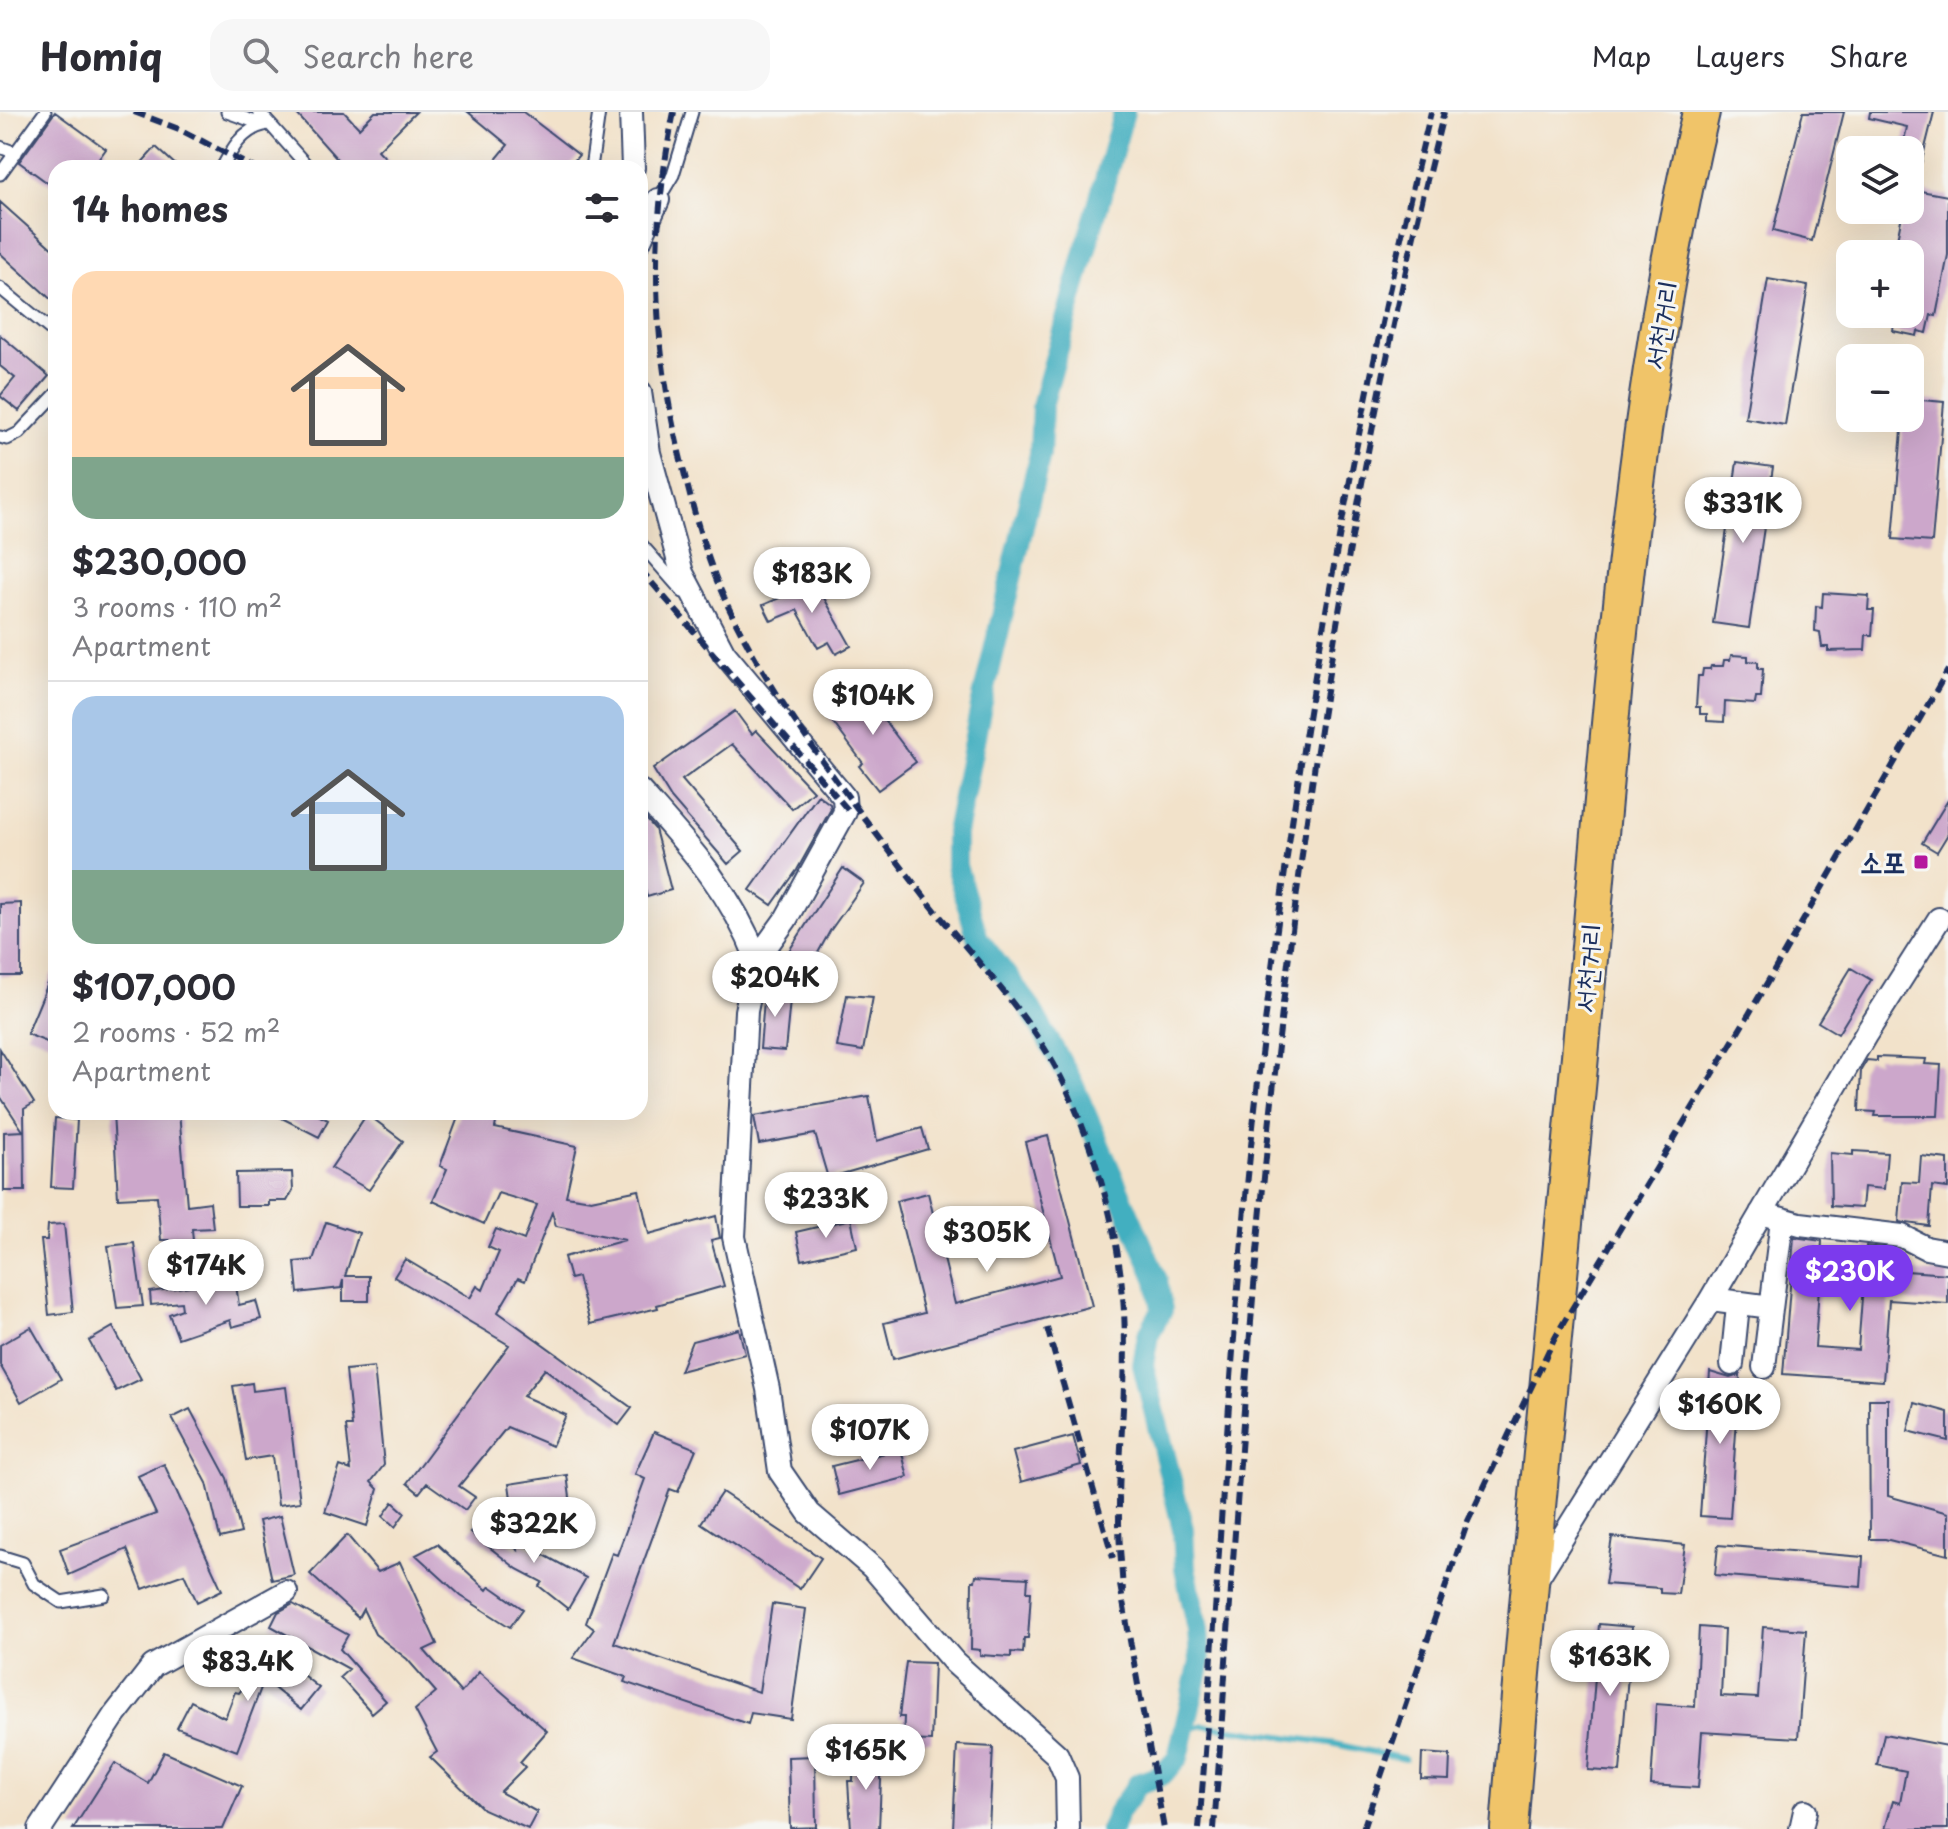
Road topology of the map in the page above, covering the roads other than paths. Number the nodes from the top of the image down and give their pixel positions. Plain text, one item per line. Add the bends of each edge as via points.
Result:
1 (45, 112) edge
2 (227, 112) edge
3 (259, 112) edge
4 (599, 112) edge
5 (631, 112) edge
6 (692, 112) edge
7 (1701, 112) edge
8 (269, 127) junction
9 (0, 147) edge
10 (16, 153) junction
11 (227, 160) edge
12 (301, 160) edge
13 (592, 160) edge
14 (633, 160) edge
15 (0, 174) edge
16 (658, 200) joint
17 (648, 222) edge
18 (0, 288) edge
19 (48, 327) edge
20 (48, 405) edge
21 (0, 437) edge
22 (648, 446) edge
23 (648, 552) edge
24 (705, 617) junction
25 (648, 800) edge
26 (1939, 919) dead end
27 (757, 959) junction
28 (1772, 1216) junction
29 (1948, 1252) edge
30 (1711, 1299) junction
31 (1738, 1305) junction
32 (1771, 1307) junction
33 (1767, 1344) junction
34 (1764, 1367) dead end
35 (0, 1556) edge
36 (286, 1592) dead end
37 (104, 1595) dead end
38 (1527, 1595) junction
39 (40, 1829) edge
40 (1068, 1829) edge
41 (1509, 1829) edge

1 - 10 lane
2 - 8 lane
3 - 8 lane
4 - 13 lane
5 - 14 street
6 - 16 lane via 673,175
7 - 38 main road, 서천거리 via 1645,417 1621,607
8 - 11 lane via 251,128
8 - 12 lane
9 - 10 lane
10 - 15 lane
16 - 17 street
18 - 19 lane
20 - 21 lane via 19,433
22 - 24 street via 682,573
23 - 24 lane
24 - 27 street via 724,653 844,797 845,812 786,919
25 - 27 street via 713,874
26 - 28 street via 1866,1034
27 - 40 street via 746,1011 734,1237 768,1389 780,1471 809,1513 873,1568 954,1662 1057,1755 1067,1778
28 - 29 street via 1902,1236
28 - 30 street
28 - 32 street
30 - 31 street
30 - 38 street
31 - 32 street
31 - 33 street via 1733,1353
32 - 33 street
33 - 34 street
35 - 37 lane via 23,1563 34,1584 61,1602
36 - 39 street via 153,1666
38 - 41 main road, 서천거리

